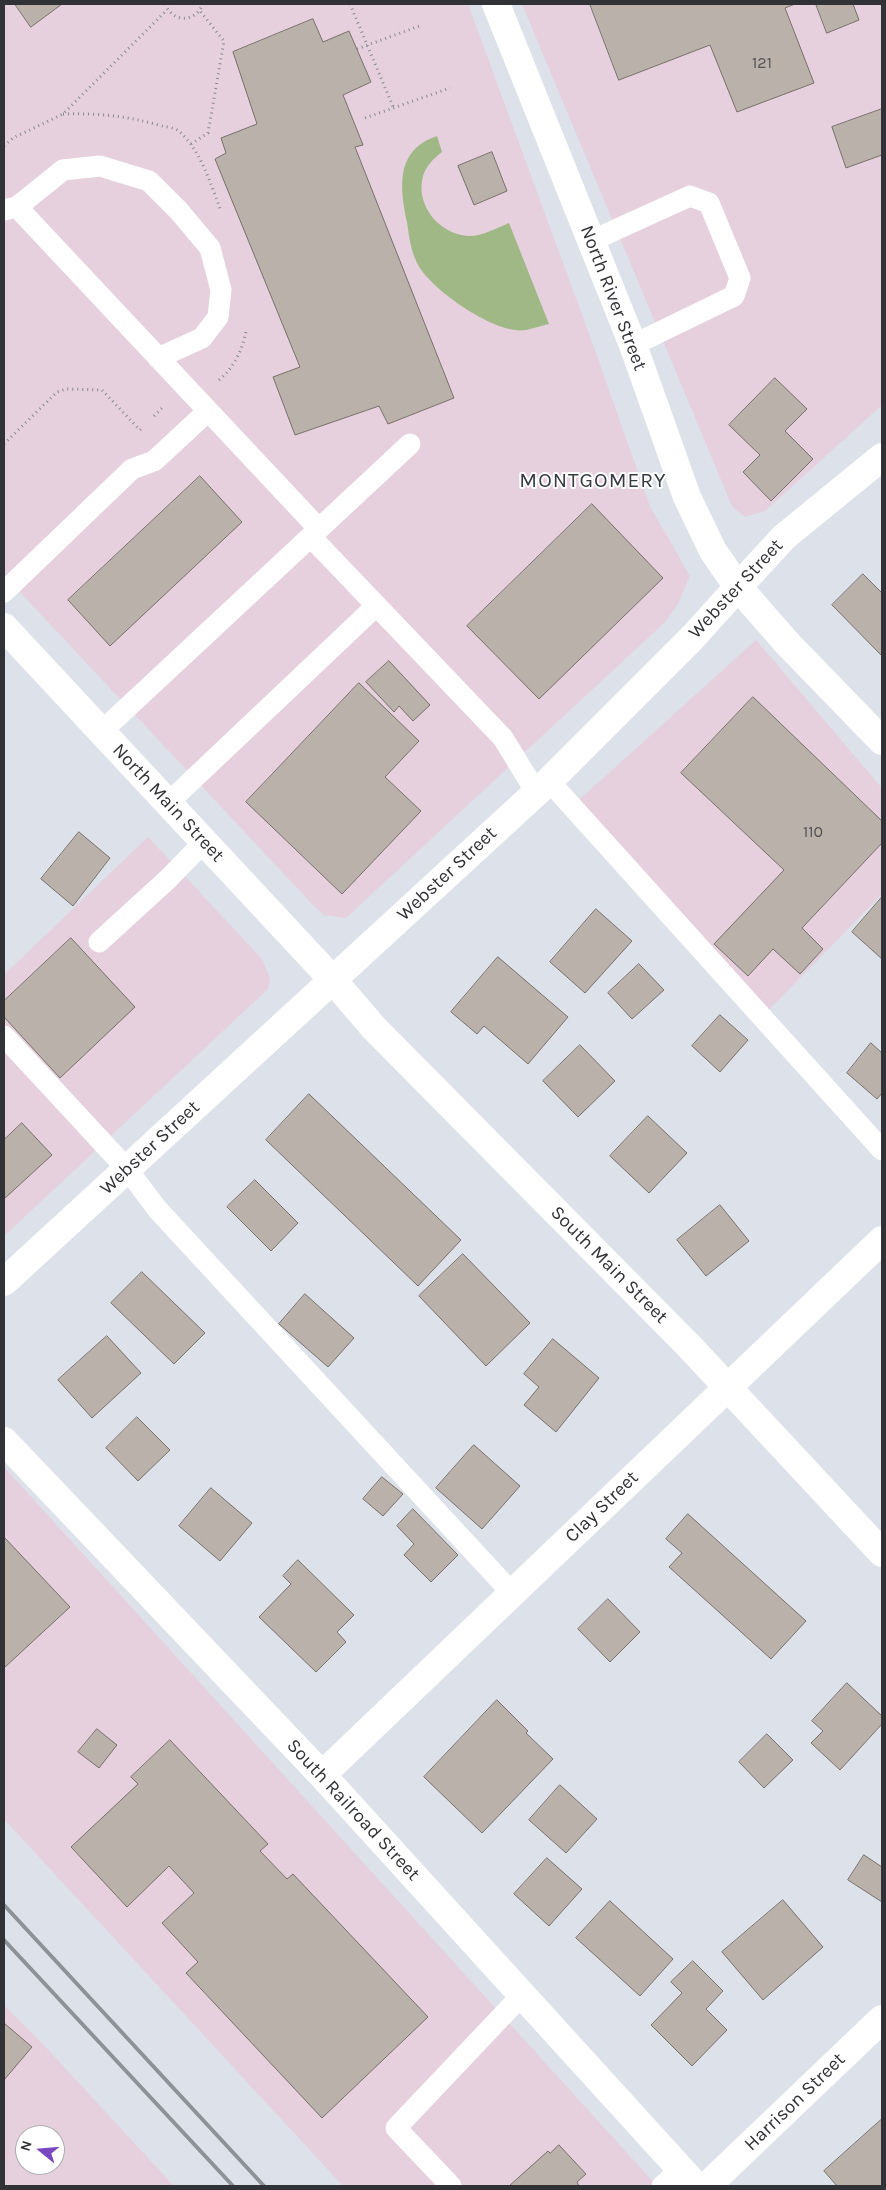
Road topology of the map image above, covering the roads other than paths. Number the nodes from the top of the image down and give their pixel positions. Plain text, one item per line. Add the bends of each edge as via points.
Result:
1 (496, 4) edge
2 (10, 208) edge
3 (592, 242) junction
4 (633, 345) junction
5 (158, 358) junction
6 (208, 411) junction
7 (410, 444) dead end
8 (882, 456) edge
9 (315, 533) junction
10 (738, 587) junction
11 (4, 592) edge
12 (376, 606) junction
13 (4, 627) edge
14 (101, 732) junction
15 (882, 741) edge
16 (542, 786) junction
17 (168, 802) junction
18 (204, 843) junction
19 (99, 942) dead end
20 (332, 979) junction
21 (4, 1036) edge
22 (882, 1150) edge
23 (127, 1169) junction
24 (882, 1240) edge
25 (4, 1282) edge
26 (727, 1388) junction
27 (4, 1441) edge
28 (882, 1553) edge
29 (512, 1593) junction
30 (322, 1775) junction
31 (522, 1995) junction
32 (882, 2018) edge
33 (680, 2181) edge
34 (451, 2186) edge
35 (707, 2186) edge

1 - 3 street, North River Street
2 - 5 lane
2 - 5 lane via 63,170 100,166 149,181 179,211 210,248 222,290 218,317 202,338
3 - 4 street, North River Street
3 - 4 lane via 690,196 709,203 740,278 734,296
4 - 10 street, North River Street via 687,497 714,551
5 - 6 lane
6 - 9 lane
6 - 11 lane via 154,461 132,469
7 - 9 lane
8 - 10 street, Webster Street via 784,537
9 - 12 lane
9 - 14 lane
10 - 15 street, North River Street via 786,642
10 - 16 street, Webster Street via 693,637
12 - 16 lane via 503,738
12 - 17 lane
13 - 14 street, North Main Street
14 - 17 street, North Main Street
16 - 20 street, Webster Street
16 - 22 lane
17 - 18 street, North Main Street
18 - 19 lane
18 - 20 street, North Main Street
20 - 23 street, Webster Street
20 - 26 street, South Main Street via 374,1028
21 - 23 lane
23 - 25 street, Webster Street
23 - 29 lane via 158,1210
24 - 26 street, Clay Street
26 - 28 street, South Main Street
26 - 29 street, Clay Street
27 - 30 street, South Railroad Street
29 - 30 street, Clay Street
30 - 31 street, South Railroad Street
31 - 33 street, South Railroad Street
31 - 34 lane via 396,2128
32 - 35 street, Harrison Street

